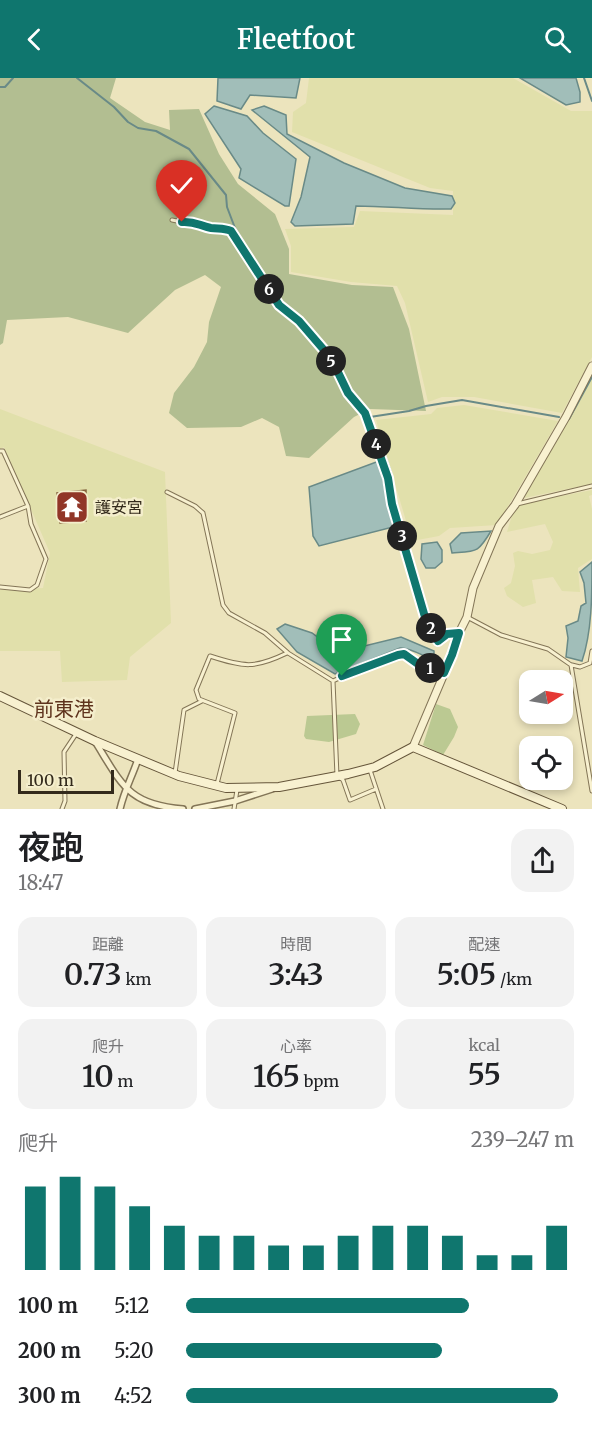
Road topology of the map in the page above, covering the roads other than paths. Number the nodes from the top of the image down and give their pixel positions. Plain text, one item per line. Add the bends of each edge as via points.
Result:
1 (172, 220) dead end
2 (592, 366) edge
3 (0, 451) edge
4 (592, 486) edge
5 (167, 492) dead end
6 (515, 505) junction
7 (28, 506) junction
8 (0, 517) edge
9 (0, 587) edge
10 (466, 617) junction
11 (459, 633) junction
12 (592, 651) edge
13 (288, 653) junction
14 (571, 664) junction
15 (444, 673) junction
16 (333, 681) junction
17 (0, 696) edge
18 (203, 700) junction
19 (77, 733) junction
20 (95, 741) junction
21 (413, 747) junction
22 (138, 759) junction
23 (370, 768) junction
24 (174, 775) junction
25 (338, 776) junction
26 (216, 786) junction
27 (126, 787) junction
28 (279, 787) junction
29 (237, 788) junction
30 (376, 789) junction
31 (592, 791) edge
32 (235, 801) junction
33 (62, 809) edge
34 (120, 809) edge
35 (183, 809) edge
36 (195, 809) edge
37 (234, 809) edge
38 (383, 809) edge
39 (562, 809) edge

1 - 11 lane via 231,231 279,305 299,321 334,364 348,393 365,413 388,478 425,617 438,641 447,634
2 - 6 street
3 - 7 lane via 3,450
4 - 6 lane
5 - 13 lane via 203,513 223,604 229,613 266,633
6 - 10 street via 499,526 473,588
7 - 8 lane
7 - 9 lane via 31,524 45,553 43,568 37,585 30,590
10 - 11 street
10 - 14 lane via 501,635 548,649
11 - 15 street
12 - 14 lane via 590,663 580,667
13 - 16 lane
13 - 18 lane via 252,666 210,656 196,690
14 - 31 lane
15 - 16 lane via 418,664 404,654
15 - 21 street
16 - 25 lane
17 - 19 main road
18 - 24 lane via 184,710
18 - 26 lane via 235,713
19 - 20 main road
19 - 33 lane via 64,752
20 - 22 main road
20 - 27 street
21 - 23 main road
21 - 39 main road
22 - 24 main road
22 - 27 street
23 - 25 main road
23 - 30 lane
24 - 26 main road
25 - 28 main road
25 - 30 lane via 350,800
26 - 29 main road
27 - 34 street
27 - 35 street via 133,796 152,805
28 - 29 main road
28 - 32 street
29 - 32 lane
30 - 38 lane
32 - 36 street
32 - 37 lane

